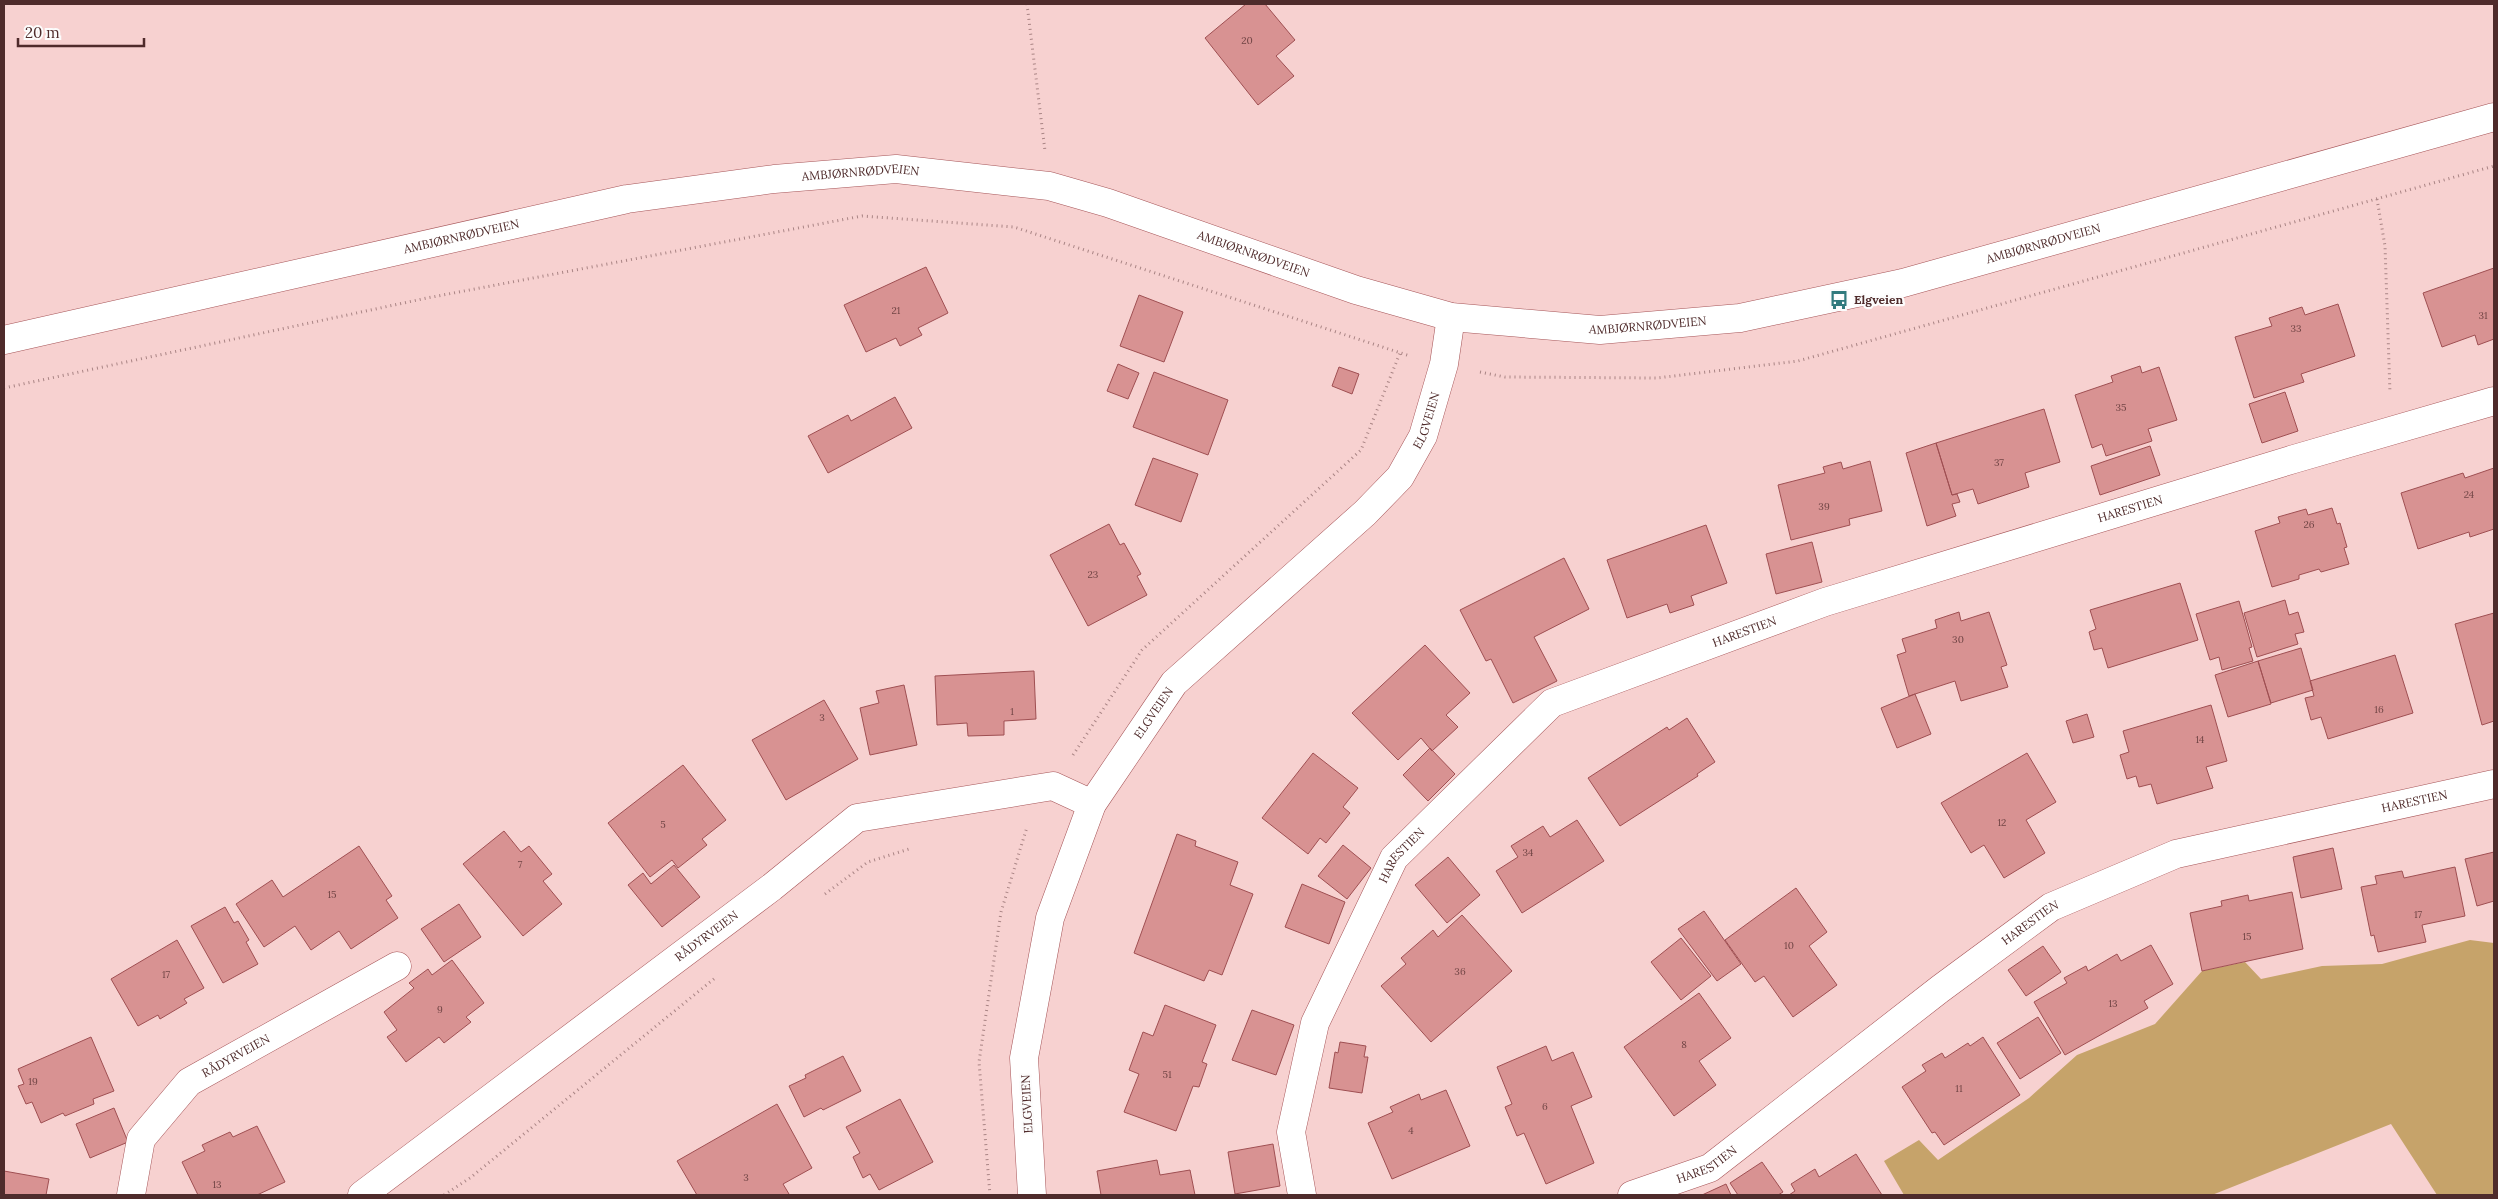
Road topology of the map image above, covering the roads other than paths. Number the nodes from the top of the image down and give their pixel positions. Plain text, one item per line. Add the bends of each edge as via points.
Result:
1 (2494, 117) edge
2 (1451, 317) junction
3 (4, 340) edge
4 (2494, 401) edge
5 (2494, 784) edge
6 (1092, 804) junction
7 (397, 966) dead end
8 (131, 1195) edge
9 (362, 1195) edge
10 (1032, 1195) edge
11 (1302, 1195) edge
12 (1632, 1195) edge

1 - 2 street, AMBJØRNRØDVEIEN via 1903,283 1740,318 1600,330
2 - 3 street, AMBJØRNRØDVEIEN via 1356,290 1108,203 1049,186 896,169 774,179 627,199
2 - 6 street, ELGVEIEN via 1444,364 1423,436 1400,477 1365,513 1174,682
4 - 11 street, HARESTIEN via 1825,602 1552,703 1394,858 1315,1023 1291,1132
5 - 12 street, HARESTIEN via 2176,854 2051,907 1710,1168
6 - 9 street, RÅDYRVEIEN via 1053,786 857,818 772,887
6 - 10 street, ELGVEIEN via 1050,918 1024,1058
7 - 8 street, RÅDYRVEIEN via 190,1082 141,1140

